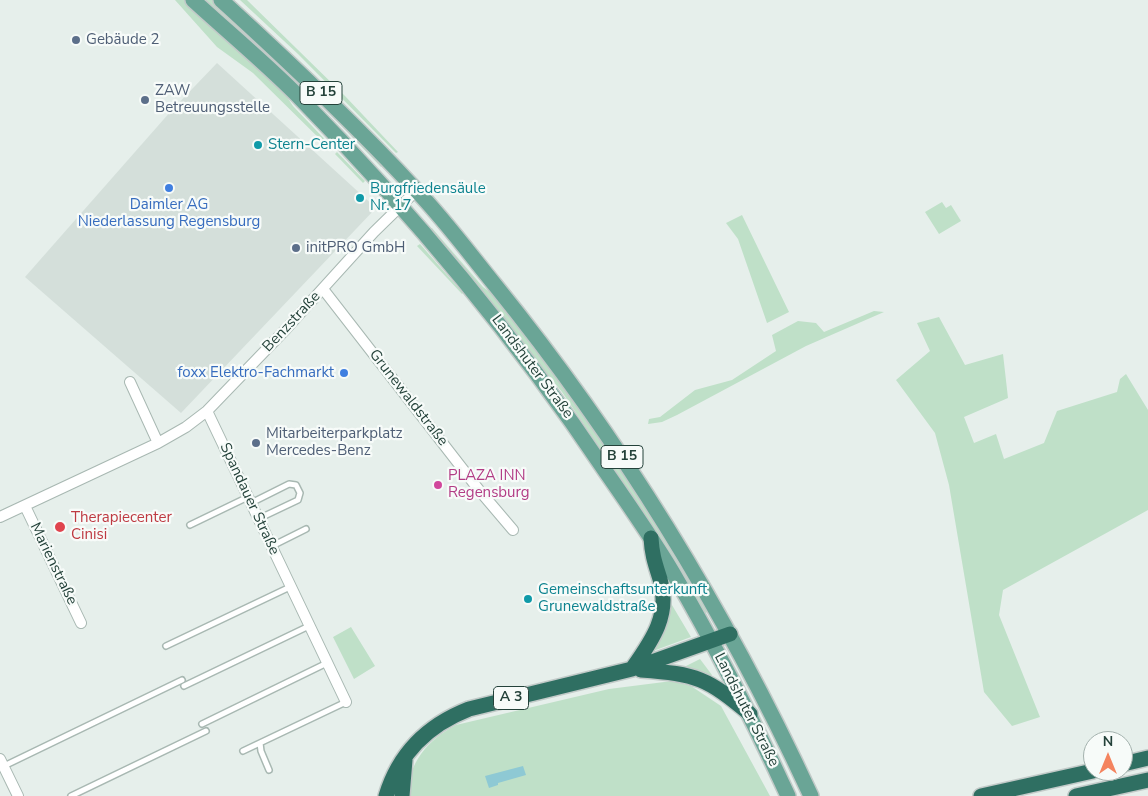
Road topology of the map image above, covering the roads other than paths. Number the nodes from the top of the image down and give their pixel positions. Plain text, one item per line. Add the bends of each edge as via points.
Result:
1 (193, 0) edge
2 (221, 0) edge
3 (417, 190) junction
4 (401, 207) junction
5 (323, 289) junction
6 (130, 382) dead end
7 (207, 411) junction
8 (158, 443) junction
9 (249, 500) junction
10 (26, 506) junction
11 (0, 517) edge
12 (258, 519) junction
13 (190, 524) dead end
14 (306, 529) dead end
15 (513, 530) dead end
16 (651, 538) junction
17 (271, 546) junction
18 (290, 587) junction
19 (82, 623) dead end
20 (308, 626) junction
21 (730, 634) junction
22 (711, 642) junction
23 (166, 646) dead end
24 (327, 663) junction
25 (632, 669) junction
26 (346, 702) joint
27 (750, 714) junction
28 (202, 724) dead end
29 (206, 731) dead end
30 (260, 743) junction
31 (242, 751) dead end
32 (405, 755) junction
33 (1148, 758) edge
34 (1133, 762) edge
35 (2, 763) edge
36 (269, 770) dead end
37 (1083, 773) edge
38 (1148, 780) edge
39 (18, 796) edge
40 (72, 796) edge
41 (386, 796) edge
42 (402, 796) edge
43 (788, 796) edge
44 (811, 796) edge
45 (981, 796) edge
46 (1076, 796) edge

1 - 4 main road, Landshuter Straße / B 15 via 296,94
2 - 3 main road, Landshuter Straße / B 15 via 308,79
3 - 4 street, Benzstraße
3 - 21 main road, Landshuter Straße / B 15 via 529,326 614,444 668,526
4 - 5 street, Benzstraße
4 - 16 main road, Landshuter Straße / B 15 via 510,337 572,420
5 - 7 street, Benzstraße
5 - 15 street, Grunewaldstraße
6 - 8 street
7 - 8 street, Benzstraße
7 - 9 street, Spandauer Straße
8 - 10 street, Benzstraße
9 - 12 street, Spandauer Straße
9 - 12 lane via 289,484 296,485 300,493 298,500
9 - 13 lane
10 - 11 street, Benzstraße
10 - 19 street, Marienstraße
12 - 17 street, Spandauer Straße
14 - 17 lane
16 - 22 main road, Landshuter Straße / B 15
16 - 25 highway via 652,559 663,594 663,608 658,629
17 - 18 street, Spandauer Straße
18 - 20 street, Spandauer Straße
18 - 23 lane
20 - 24 street, Spandauer Straße
20 - 35 lane
21 - 22 highway, A 3
21 - 44 main road, Landshuter Straße
22 - 25 highway, A 3
22 - 27 main road, Landshuter Straße / B 15
24 - 26 street, Spandauer Straße
24 - 28 lane
25 - 27 highway, A 3 via 700,678
25 - 32 highway, A 3 via 469,709 433,727
26 - 30 lane, Spandauer Straße
27 - 43 main road, Landshuter Straße / B 15
29 - 40 lane
30 - 31 lane, Spandauer Straße
30 - 36 lane via 260,752
32 - 41 highway, A 3
32 - 42 highway
33 - 34 highway
35 - 39 street
37 - 45 highway
38 - 46 highway

